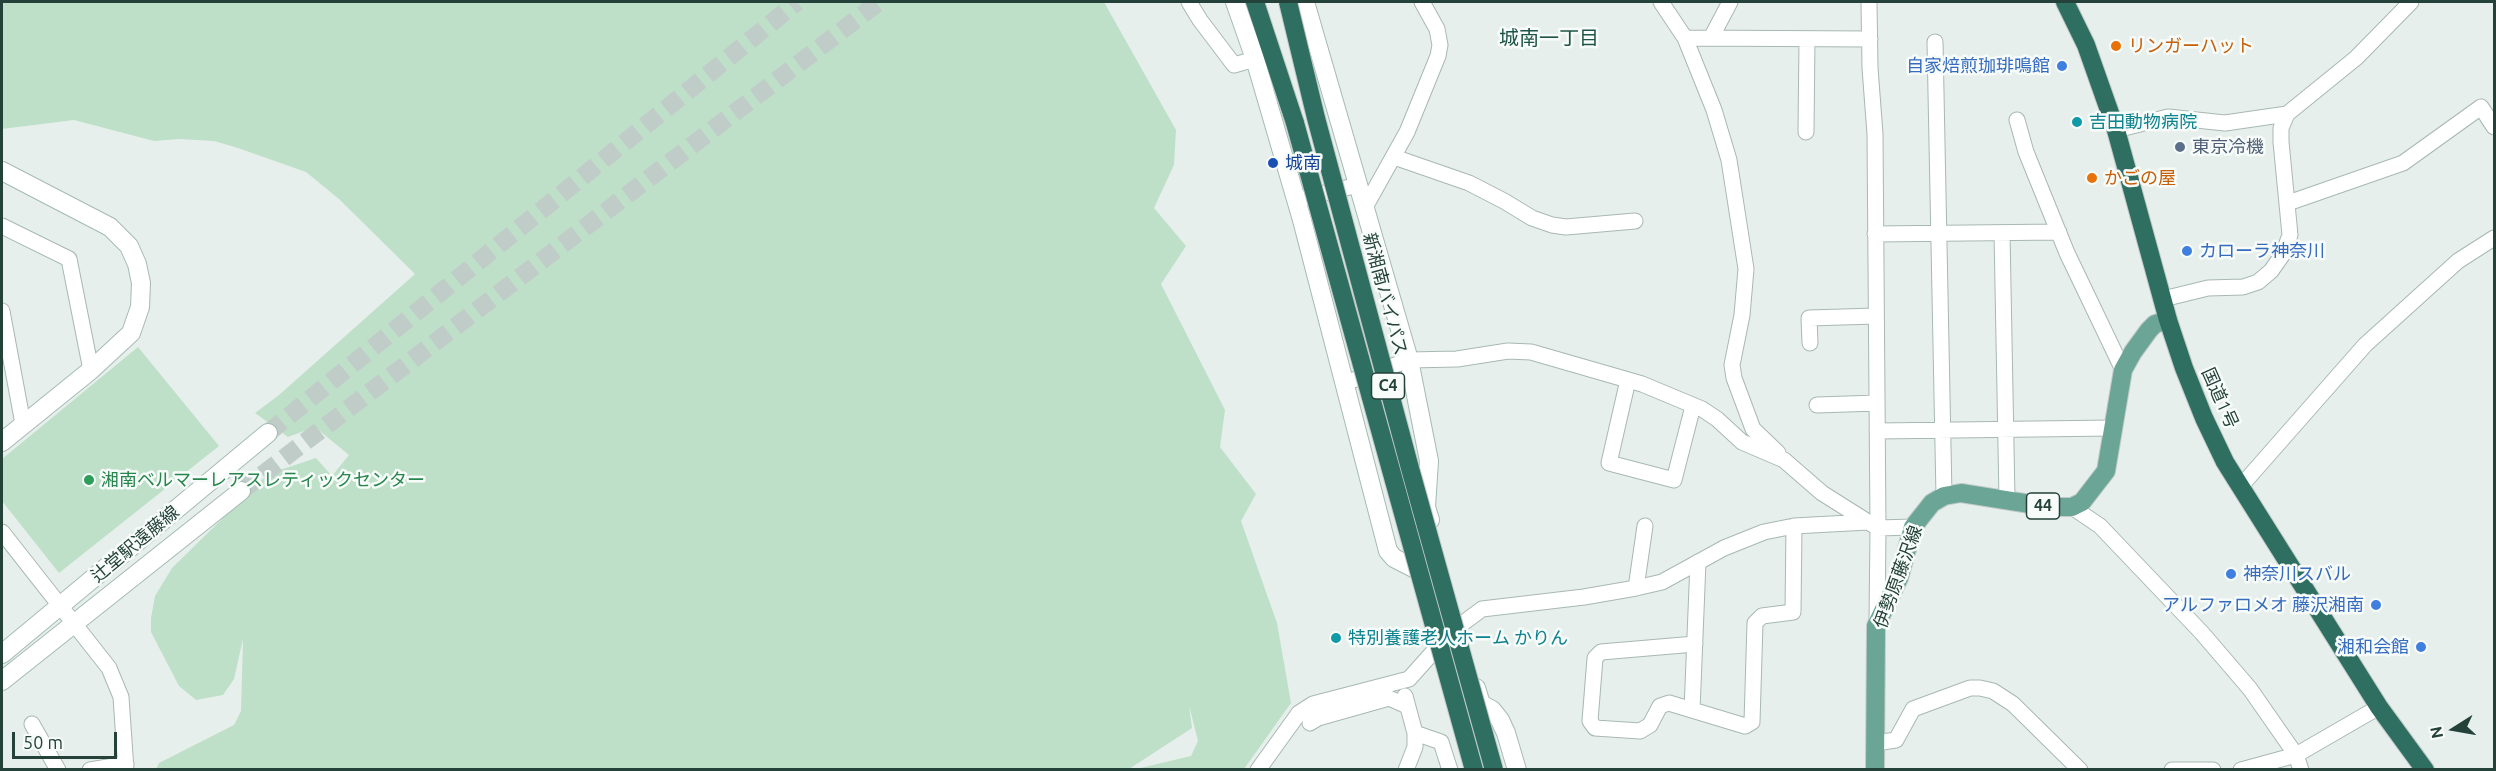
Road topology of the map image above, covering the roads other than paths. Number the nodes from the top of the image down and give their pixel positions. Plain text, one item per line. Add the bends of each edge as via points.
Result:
1 (1189, 2) edge
2 (1235, 2) edge
3 (1255, 2) edge
4 (1288, 2) edge
5 (1305, 2) edge
6 (1422, 2) edge
7 (1661, 2) edge
8 (1730, 2) edge
9 (1869, 2) edge
10 (2066, 2) edge
11 (2411, 2) edge
12 (1685, 38) junction
13 (1711, 38) junction
14 (1807, 39) junction
15 (1870, 39) junction
16 (1935, 42) dead end
17 (1255, 59) junction
18 (2287, 114) junction
19 (2017, 120) dead end
20 (2494, 127) edge
21 (2116, 130) junction
22 (1806, 132) dead end
23 (1394, 157) junction
24 (2, 171) edge
25 (1358, 184) junction
26 (1296, 200) junction
27 (2288, 203) junction
28 (1364, 209) junction
29 (1635, 221) dead end
30 (2, 226) edge
31 (2059, 232) junction
32 (2002, 233) junction
33 (1875, 234) junction
34 (1939, 234) junction
35 (2494, 238) edge
36 (2163, 299) junction
37 (2, 311) edge
38 (1876, 316) junction
39 (2168, 320) junction
40 (1810, 343) dead end
41 (1409, 360) junction
42 (91, 370) junction
43 (2123, 370) junction
44 (1628, 380) junction
45 (1345, 383) junction
46 (1877, 403) junction
47 (1817, 405) dead end
48 (1693, 406) junction
49 (23, 424) junction
50 (2113, 428) junction
51 (2006, 429) junction
52 (1942, 430) junction
53 (1877, 432) junction
54 (268, 433) tunnel mouth
55 (2, 442) edge
56 (1798, 471) junction
57 (2241, 486) junction
58 (241, 491) tunnel mouth
59 (1944, 496) junction
60 (2007, 499) junction
61 (2072, 507) junction
62 (1873, 525) junction
63 (1645, 526) dead end
64 (1794, 526) junction
65 (1913, 527) junction
66 (2, 532) edge
67 (1698, 562) junction
68 (1636, 588) junction
69 (60, 606) junction
70 (74, 623) junction
71 (1876, 627) junction
72 (1455, 629) junction
73 (1695, 644) junction
74 (2, 654) edge
75 (2, 681) edge
76 (1401, 681) junction
77 (1407, 706) junction
78 (2379, 707) junction
79 (1692, 710) junction
80 (32, 723) dead end
81 (1310, 723) dead end
82 (1415, 733) junction
83 (1875, 743) junction
84 (1272, 762) edge
85 (2298, 762) edge
86 (126, 767) edge
87 (58, 770) edge
88 (90, 770) edge
89 (1258, 770) edge
90 (1406, 770) edge
91 (1450, 770) edge
92 (1474, 770) edge
93 (1486, 770) edge
94 (1494, 770) edge
95 (1517, 770) edge
96 (1875, 770) edge
97 (2080, 770) edge
98 (2172, 770) edge
99 (2213, 770) edge
100 (2241, 770) edge
101 (2426, 770) edge

1 - 17 street via 1234,65
2 - 17 street
3 - 92 highway, C4, bridge via 1294,123
4 - 94 highway, 新湘南バイパス / C4, bridge via 1316,118
5 - 25 street
6 - 23 street via 1437,29 1440,45
7 - 12 street
8 - 13 street
9 - 15 street
10 - 21 highway, 国道1号
11 - 18 street via 2356,58
12 - 13 street
12 - 56 street via 1729,160 1746,269 1732,365 1734,378 1753,429
13 - 14 street
14 - 15 street
14 - 22 street
15 - 33 street
16 - 34 street
17 - 26 street
18 - 21 street via 2225,123 2168,117
18 - 27 street via 2281,128
19 - 31 street
20 - 27 street via 2481,107 2403,163
21 - 36 highway, 国道1号
23 - 28 street
23 - 29 street via 1469,183 1552,225
24 - 42 street via 110,227 129,246 141,283 140,306 130,333
25 - 26 street
25 - 28 street
26 - 45 street
27 - 36 street via 2290,235 2283,254 2271,272 2258,282
28 - 41 street
30 - 42 street via 69,259
31 - 32 street
31 - 43 street
32 - 34 street
32 - 51 street
33 - 34 street
33 - 38 street
34 - 52 street
35 - 57 street via 2458,261 2365,345
36 - 39 highway, 国道1号
37 - 49 street
38 - 40 street via 1809,318
38 - 46 street
39 - 43 main road, 44 via 2149,330
39 - 57 highway, 国道1号 via 2204,418
41 - 44 street via 1520,351
41 - 45 street
41 - 72 street via 1429,460 1426,507
42 - 49 street
43 - 50 main road, 44
44 - 48 street
44 - 48 street via 1609,463 1674,480
45 - 72 street via 1388,551 1394,558 1436,579
46 - 47 street
46 - 53 street
48 - 56 street via 1711,414 1742,442 1784,460
49 - 55 street
50 - 51 street
50 - 61 main road, 44 via 2106,471 2089,494
51 - 52 street
51 - 60 street
52 - 53 street
52 - 59 street
53 - 62 street
54 - 69 street, 辻堂駅遠藤線
56 - 62 street via 1822,492
57 - 78 highway, 国道1号
58 - 70 street, 辻堂駅遠藤線
59 - 60 main road, 44 via 1977,493
59 - 65 main road, 伊勢原藤沢線 via 1932,503
60 - 61 main road, 44
61 - 85 street via 2100,526 2177,605 2250,689
62 - 64 street
62 - 65 street
62 - 71 street
63 - 68 street
64 - 67 street via 1744,539
64 - 79 street via 1794,612 1762,616 1755,623 1752,722 1745,726
65 - 71 main road, 伊勢原藤沢線 via 1899,578
66 - 69 street
67 - 68 street via 1662,582
67 - 73 street
68 - 72 street via 1493,606 1482,609
69 - 70 street
69 - 74 street, 辻堂駅遠藤線
70 - 75 street, 辻堂駅遠藤線
70 - 86 street via 109,669 122,697
71 - 83 main road, 伊勢原藤沢線
72 - 76 street via 1409,679
72 - 93 street via 1488,764
72 - 95 street via 1481,704 1500,720
73 - 79 street
73 - 79 street via 1601,652 1595,658 1590,721 1595,728 1640,731 1650,726 1660,706 1669,703
76 - 77 street
76 - 84 street via 1313,704 1291,722
77 - 81 street via 1389,698
77 - 82 street
78 - 85 street
78 - 101 highway, 国道1号
80 - 87 street
82 - 90 street via 1415,747
82 - 91 street via 1441,742
83 - 96 main road, 伊勢原藤沢線
83 - 97 street via 1896,740 1913,709 1980,688 2013,704
84 - 89 street
85 - 100 street
86 - 88 street
98 - 99 street

